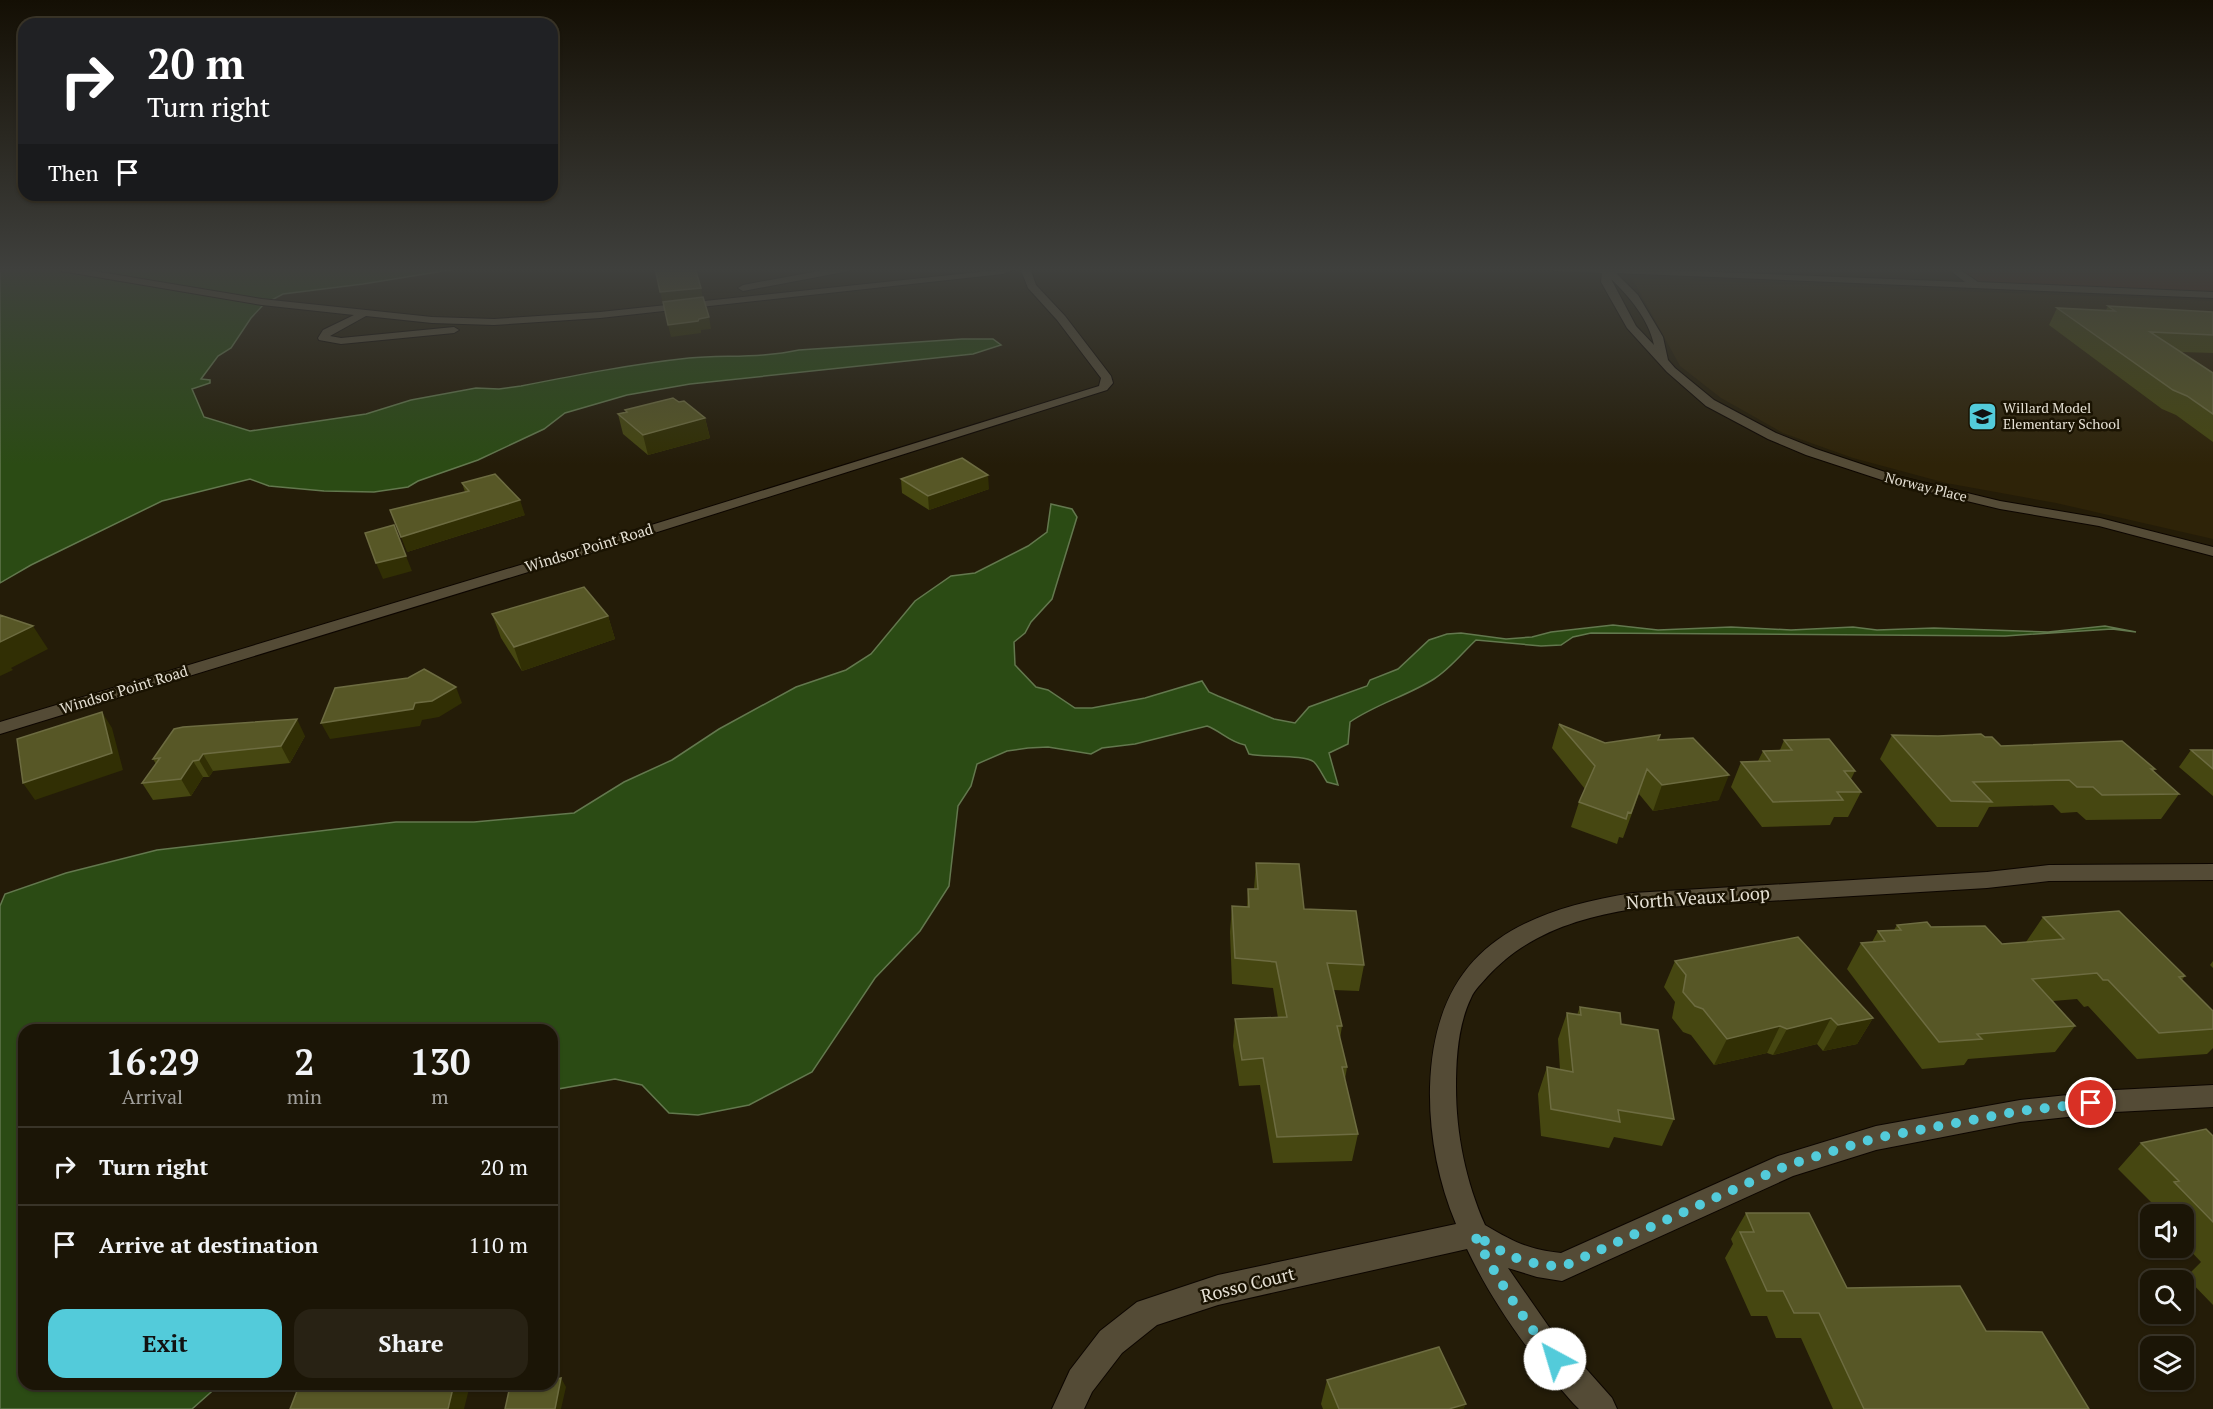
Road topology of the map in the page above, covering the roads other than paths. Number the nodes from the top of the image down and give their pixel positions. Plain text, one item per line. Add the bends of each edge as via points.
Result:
1 (326, 334) edge
2 (420, 334) edge
3 (1073, 334) edge
4 (1637, 334) edge
5 (1656, 334) edge
6 (1663, 362) junction
7 (2213, 552) edge
8 (0, 728) edge
9 (2213, 872) edge
10 (2213, 1096) edge
11 (1474, 1234) junction
12 (1068, 1409) edge
13 (1601, 1409) edge

1 - 2 street via 323,338 341,341
3 - 8 street, Windsor Point Road via 1107,378 1103,388 1093,393
4 - 6 street, Norway Place
5 - 6 street
6 - 7 street, Norway Place via 1688,386 1739,420 1854,467 1945,493 2100,522
9 - 11 street, North Veaux Loop via 2049,873 1633,902 1596,906 1547,921 1486,961 1461,992 1451,1017 1443,1066 1444,1122 1452,1171
10 - 11 street via 2020,1111 1876,1138 1788,1165 1562,1267 1529,1264 1502,1253
11 - 12 street, Rosso Court via 1218,1290 1148,1313 1111,1342 1081,1381
11 - 13 street, North Veaux Loop via 1527,1324

